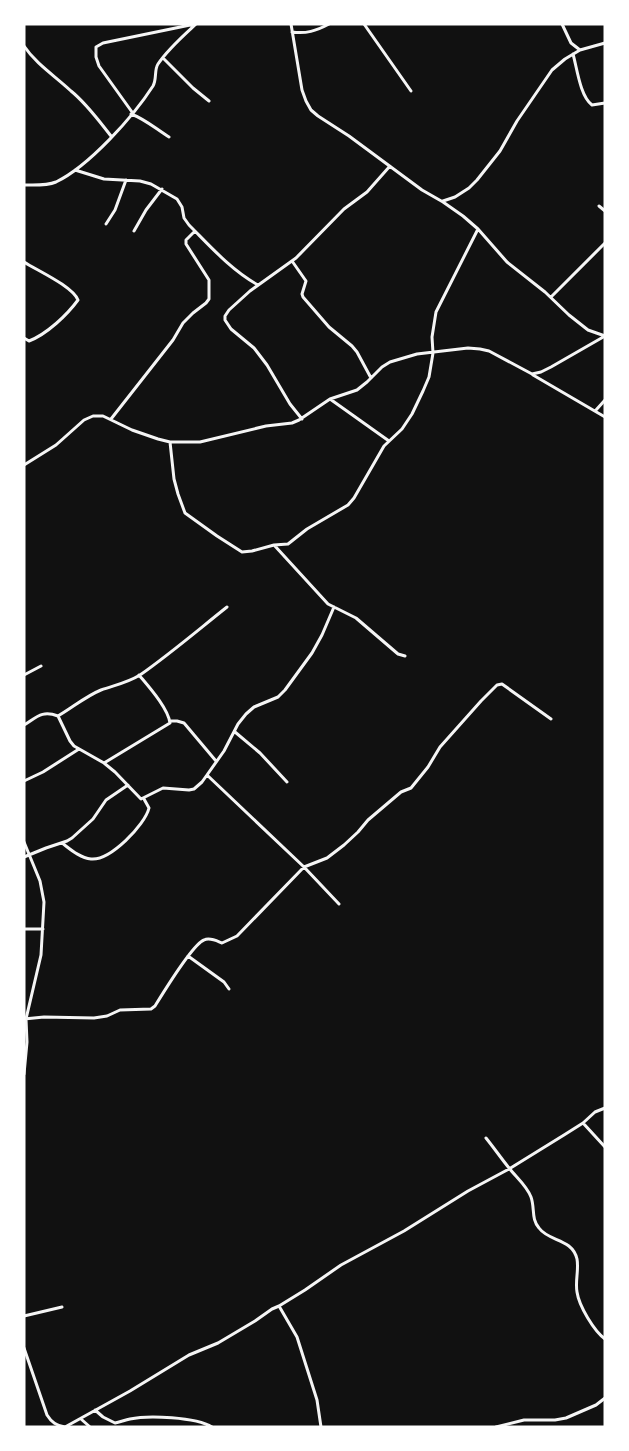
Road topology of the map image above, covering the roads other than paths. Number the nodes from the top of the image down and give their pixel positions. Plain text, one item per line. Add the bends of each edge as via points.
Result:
1 (196, 24) edge
2 (291, 24) edge
3 (329, 24) edge
4 (364, 24) edge
5 (562, 24) edge
6 (292, 32) junction
7 (605, 43) edge
8 (24, 46) edge
9 (580, 50) junction
10 (573, 54) junction
11 (163, 58) junction
12 (411, 91) dead end
13 (209, 101) dead end
14 (605, 103) edge
15 (132, 113) junction
16 (111, 136) junction
17 (169, 137) dead end
18 (390, 166) junction
19 (75, 170) junction
20 (126, 180) junction
21 (24, 185) edge
22 (162, 189) junction
23 (443, 202) junction
24 (599, 206) dead end
25 (605, 211) edge
26 (106, 224) dead end
27 (478, 229) junction
28 (134, 231) dead end
29 (195, 231) junction
30 (605, 243) edge
31 (291, 261) junction
32 (24, 262) edge
33 (258, 285) junction
34 (551, 297) junction
35 (605, 336) edge
36 (24, 338) edge
37 (433, 352) junction
38 (532, 374) junction
39 (371, 378) junction
40 (330, 399) junction
41 (605, 400) edge
42 (596, 410) junction
43 (605, 417) edge
44 (111, 419) junction
45 (302, 419) junction
46 (389, 441) junction
47 (170, 442) junction
48 (24, 465) edge
49 (274, 545) junction
50 (227, 607) dead end
51 (334, 607) junction
52 (405, 656) dead end
53 (40, 666) dead end
54 (24, 675) edge
55 (139, 675) junction
56 (58, 716) junction
57 (551, 719) dead end
58 (170, 721) junction
59 (24, 725) edge
60 (234, 732) junction
61 (79, 749) junction
62 (217, 761) junction
63 (104, 763) junction
64 (207, 775) junction
65 (24, 781) edge
66 (287, 782) dead end
67 (128, 786) junction
68 (144, 799) junction
69 (24, 842) edge
70 (62, 843) junction
71 (29, 854) junction
72 (24, 857) edge
73 (304, 867) junction
74 (339, 904) dead end
75 (24, 929) edge
76 (43, 929) junction
77 (188, 956) junction
78 (229, 988) dead end
79 (25, 1019) edge
80 (24, 1074) edge
81 (605, 1108) edge
82 (583, 1123) junction
83 (486, 1138) dead end
84 (605, 1147) edge
85 (509, 1169) junction
86 (279, 1306) junction
87 (62, 1308) dead end
88 (24, 1316) edge
89 (605, 1339) edge
90 (24, 1348) edge
91 (605, 1398) edge
92 (95, 1410) junction
93 (81, 1419) junction
94 (65, 1427) edge
95 (90, 1427) edge
96 (212, 1427) edge
97 (321, 1427) edge
98 (496, 1427) edge

1 - 11 street
1 - 15 street via 96,47 99,66
2 - 6 street
3 - 6 street via 312,32
4 - 12 street
5 - 9 street via 571,43
6 - 18 street via 302,90 311,110
7 - 9 street
8 - 16 street via 87,106
9 - 10 street
10 - 14 street via 586,100 592,105
10 - 23 street via 552,70 477,180
11 - 13 street
11 - 15 street via 156,67 154,84
15 - 16 street
15 - 17 street
16 - 19 street
18 - 23 street
18 - 31 street
19 - 20 street via 104,179
19 - 21 street via 49,184
20 - 22 street
20 - 26 street
22 - 28 street
22 - 29 street via 180,202 184,218
23 - 27 street
24 - 25 street
27 - 34 street via 507,262
27 - 37 street via 436,312
29 - 33 street via 225,261
29 - 44 street via 186,244 209,280 207,303 183,323
30 - 34 street
31 - 33 street
31 - 39 street via 306,281 303,297 352,346
32 - 36 street via 78,297 62,319 36,338
33 - 45 street via 229,310 225,320 235,334 254,348
34 - 35 street via 578,323
35 - 38 street
37 - 38 street via 468,348 489,351
37 - 39 street via 390,362
37 - 46 street via 423,392 407,421
38 - 42 street
39 - 40 street via 357,390
40 - 45 street
40 - 46 street
41 - 42 street
42 - 43 street
44 - 47 street
44 - 48 street via 93,416 84,420 56,445
45 - 47 street via 200,441
46 - 49 street via 348,505 288,544
47 - 49 street via 178,494 188,516 242,552
49 - 51 street
50 - 55 street
51 - 52 street via 356,618
51 - 60 street via 312,653 285,690 254,707
53 - 54 street
55 - 56 street via 94,693
55 - 58 street
56 - 59 street via 45,713
56 - 61 street via 70,741
57 - 73 street via 502,684 497,685 440,747 411,788 401,792 336,852
58 - 62 street via 184,723
58 - 63 street
60 - 62 street
60 - 66 street
61 - 63 street
61 - 65 street
62 - 64 street
63 - 67 street
64 - 68 street via 194,789 163,788
64 - 73 street
67 - 68 street
67 - 70 street via 106,800 93,819
68 - 70 street via 148,813 117,849 95,860 84,858
69 - 71 street
70 - 71 street
71 - 72 street
71 - 76 street via 44,902
73 - 74 street
73 - 77 street via 237,936 222,943 205,939
75 - 76 street
76 - 79 street via 41,955
77 - 78 street
77 - 79 street via 151,1009 120,1010 94,1018
79 - 80 street
81 - 82 street
82 - 84 street
82 - 85 street
83 - 85 street
85 - 86 street via 341,1265
85 - 89 street via 531,1197 532,1213 541,1231 573,1251 578,1268 576,1292 592,1325
86 - 92 street
86 - 97 street via 297,1337 317,1400
87 - 88 street
90 - 94 street via 48,1415 52,1422
91 - 98 street via 596,1406 566,1418 524,1420
92 - 93 street
92 - 96 street via 116,1423 159,1418 195,1420
93 - 94 street
93 - 95 street

